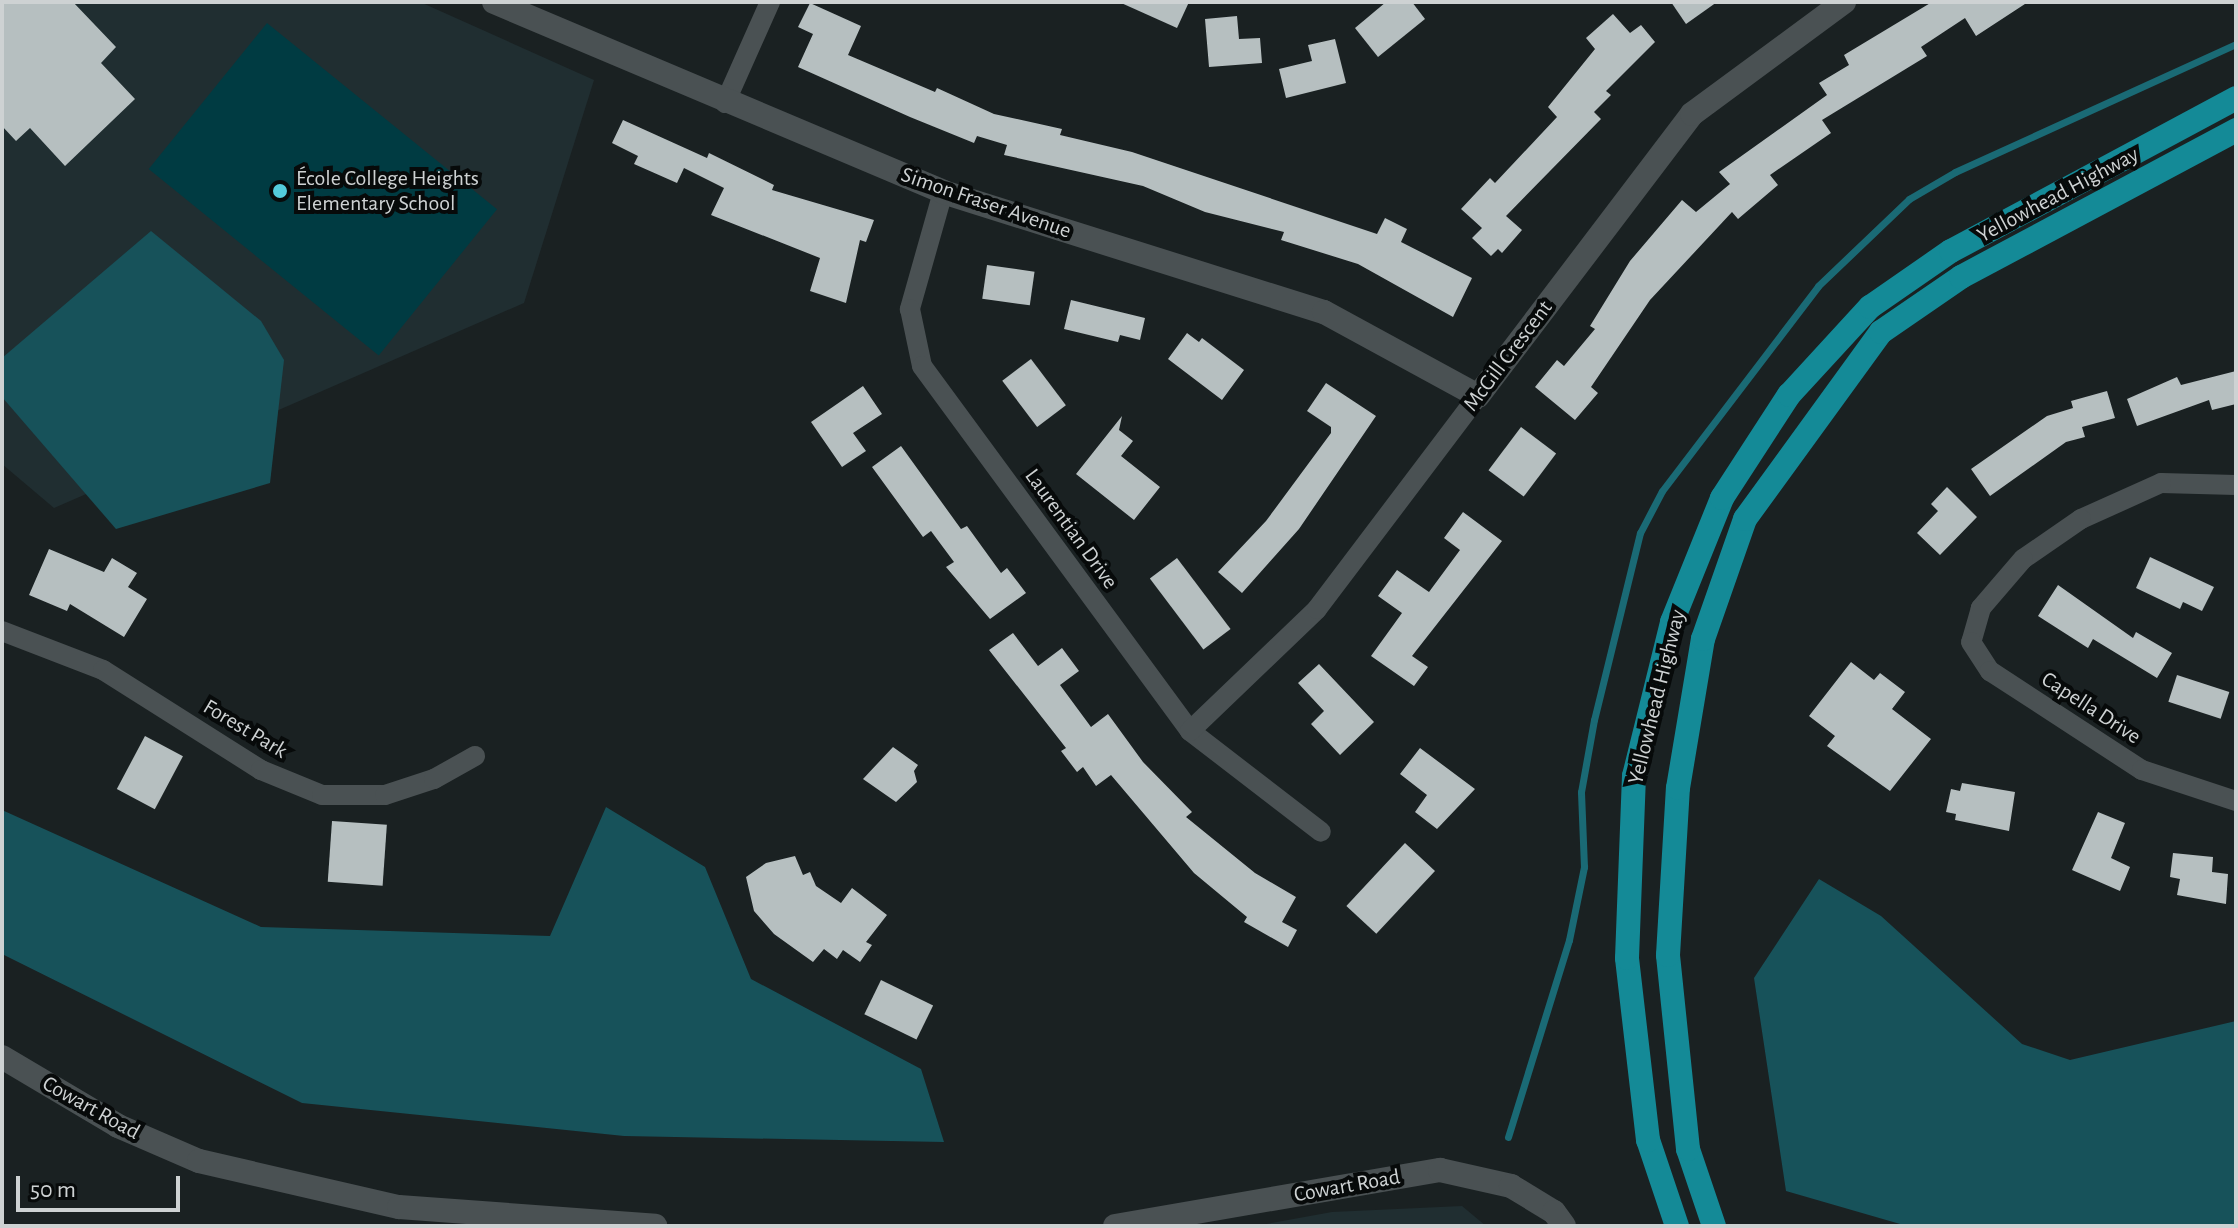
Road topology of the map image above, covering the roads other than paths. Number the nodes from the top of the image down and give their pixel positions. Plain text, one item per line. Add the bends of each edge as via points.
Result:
1 (494, 2) edge
2 (770, 2) edge
3 (1844, 2) edge
4 (2236, 98) edge
5 (725, 103) junction
6 (2236, 130) edge
7 (943, 192) junction
8 (1478, 396) junction
9 (2236, 485) edge
10 (2, 631) edge
11 (1190, 731) junction
12 (475, 756) dead end
13 (2236, 801) edge
14 (1321, 832) dead end
15 (2, 1057) edge
16 (655, 1226) edge
17 (1115, 1226) edge
18 (1564, 1226) edge
19 (1677, 1226) edge
20 (1714, 1226) edge

1 - 5 street, Simon Fraser Avenue
2 - 5 street
3 - 8 street, McGill Crescent via 1692,114
4 - 19 highway, Yellowhead Highway via 1951,251 1870,307 1789,395 1722,498 1672,622 1634,776 1627,958 1648,1140
5 - 7 street, Simon Fraser Avenue
6 - 20 highway, Yellowhead Highway via 1961,277 1881,332 1745,519 1703,639 1678,788 1668,955 1688,1149
7 - 8 street, Simon Fraser Avenue via 1324,312
7 - 11 street, Laurentian Drive via 910,309 922,366
8 - 11 street, McGill Crescent via 1317,609
9 - 13 street, Capella Drive via 2161,483 2081,519 2023,559 1981,608 1971,642 1990,671 2142,770
10 - 12 street, Forest Park via 103,670 261,770 322,795 385,795 434,779
11 - 14 street, Laurentian Drive
15 - 16 street, Cowart Road via 118,1126 199,1161 399,1207
17 - 18 street, Cowart Road via 1440,1170 1511,1186 1554,1212

